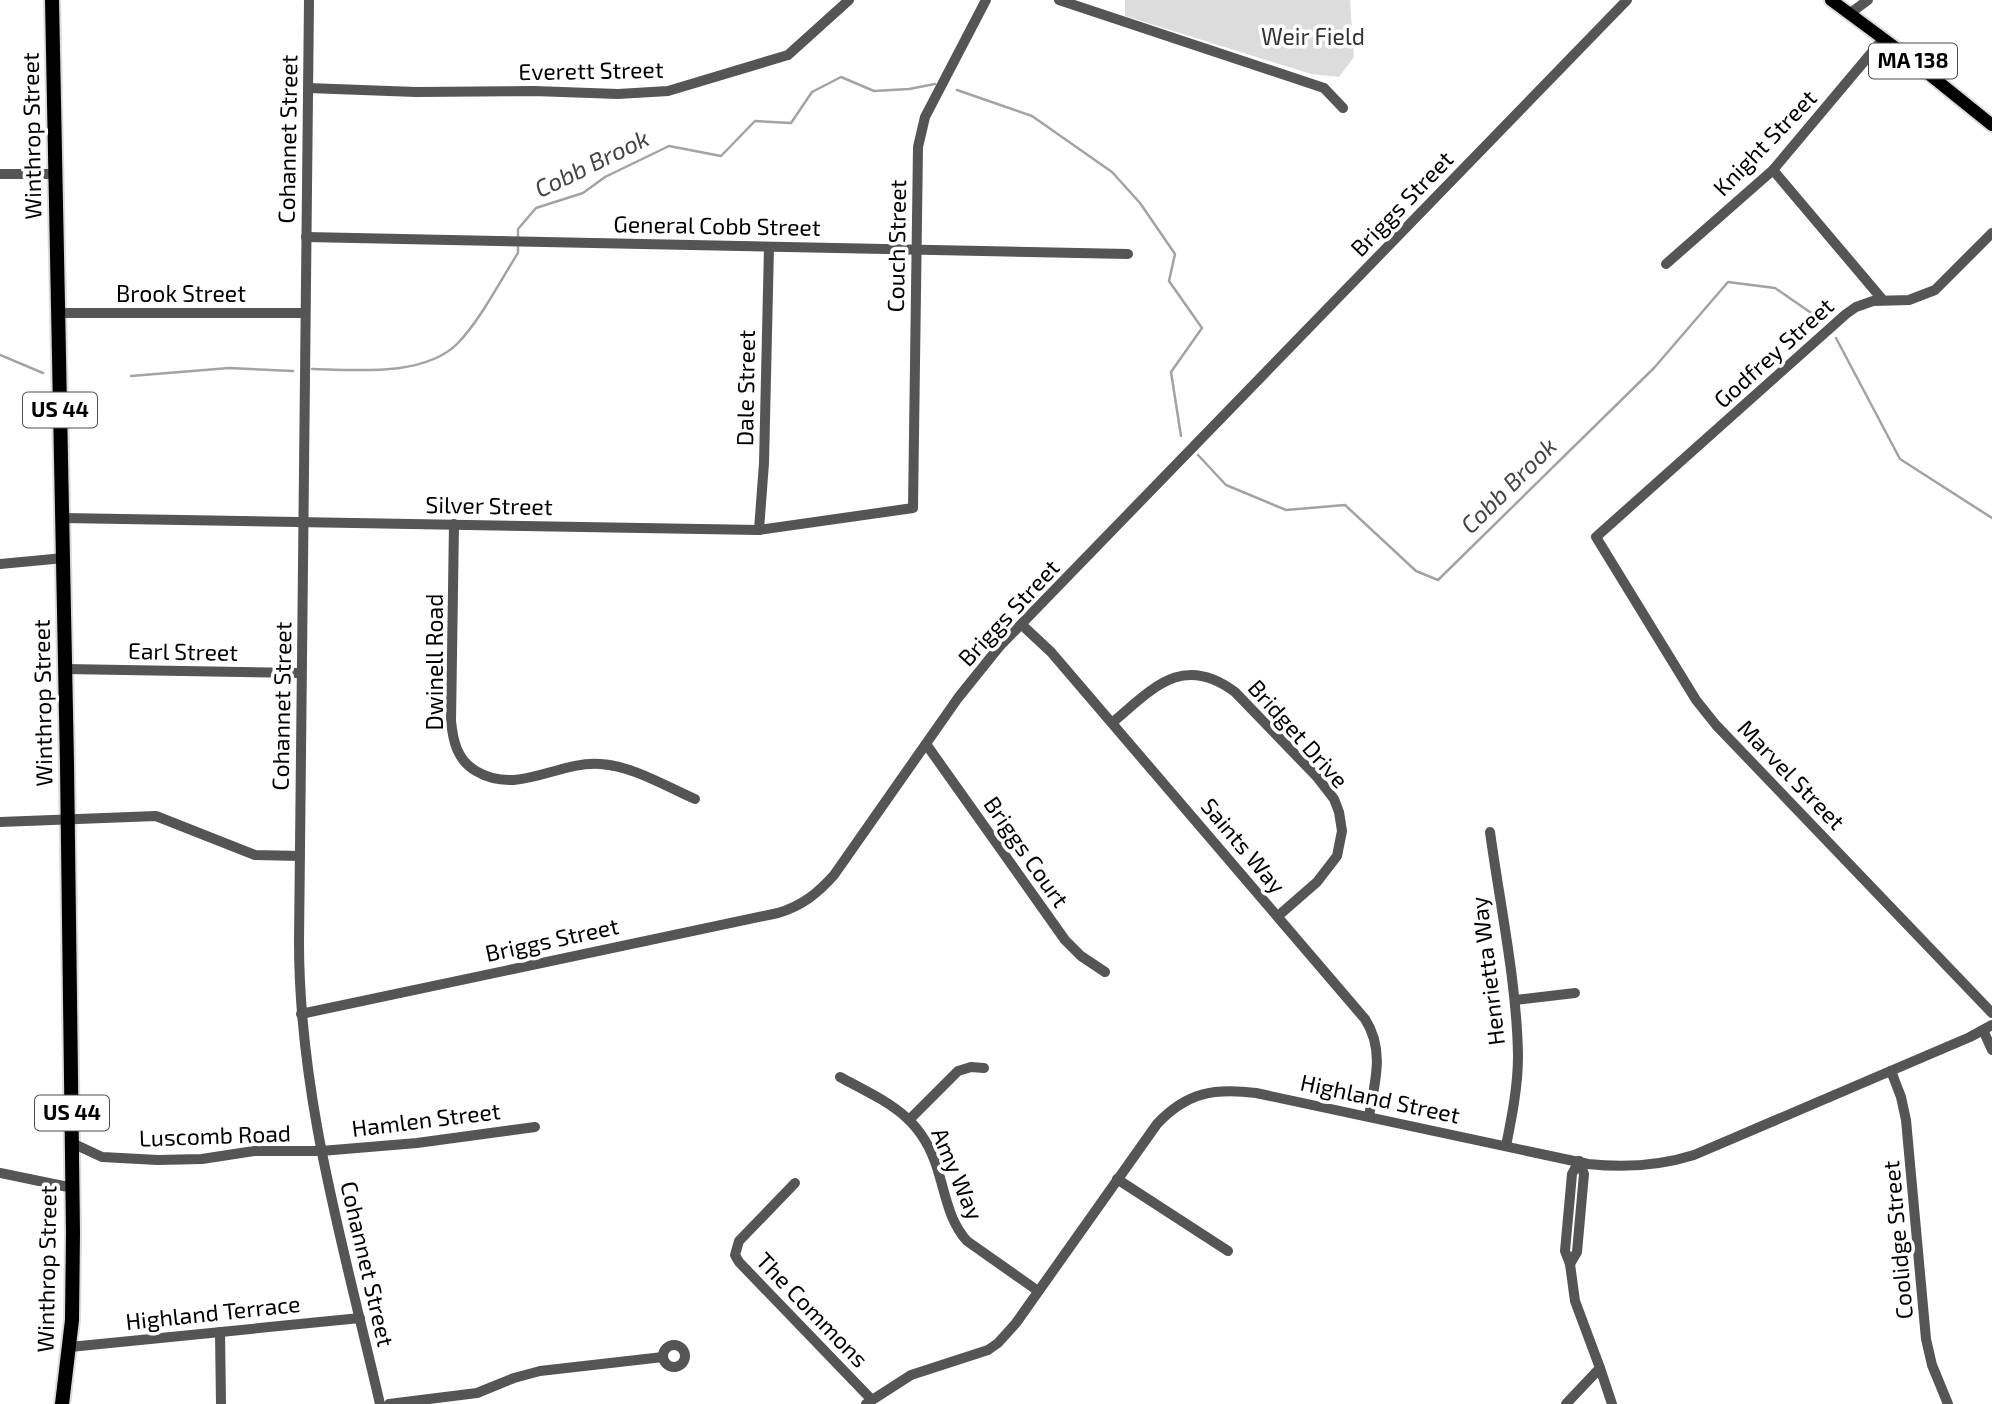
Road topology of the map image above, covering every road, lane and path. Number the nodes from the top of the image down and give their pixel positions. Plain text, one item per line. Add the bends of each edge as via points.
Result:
1 (52, 0) edge
2 (309, 0) edge
3 (849, 0) edge
4 (985, 0) edge
5 (1059, 0) edge
6 (1627, 0) edge
7 (1830, 0) edge
8 (1868, 0) edge
9 (1849, 14) junction
10 (1883, 39) junction
11 (308, 88) junction
12 (1343, 108) dead end
13 (1992, 125) edge
14 (1773, 170) junction
15 (0, 174) edge
16 (55, 174) junction
17 (1992, 233) edge
18 (306, 237) junction
19 (769, 247) junction
20 (916, 250) junction
21 (1128, 254) dead end
22 (1666, 264) dead end
23 (1882, 299) junction
24 (58, 313) junction
25 (305, 313) junction
26 (913, 508) joint
27 (63, 518) junction
28 (303, 522) junction
29 (454, 524) junction
30 (759, 530) junction
31 (1596, 537) joint
32 (64, 558) junction
33 (0, 564) edge
34 (1022, 625) junction
35 (65, 669) junction
36 (302, 673) junction
37 (1112, 722) junction
38 (926, 744) junction
39 (695, 799) dead end
40 (68, 821) junction
41 (0, 822) edge
42 (1490, 832) dead end
43 (300, 856) junction
44 (1278, 916) junction
45 (1105, 972) dead end
46 (1575, 993) dead end
47 (1515, 1000) junction
48 (1992, 1013) edge
49 (301, 1014) junction
50 (1988, 1028) edge
51 (1992, 1050) edge
52 (984, 1068) dead end
53 (1891, 1071) junction
54 (839, 1077) dead end
55 (1368, 1116) junction
56 (910, 1119) junction
57 (535, 1127) dead end
58 (72, 1143) junction
59 (1506, 1146) junction
60 (321, 1151) junction
61 (1579, 1161) junction
62 (0, 1173) edge
63 (1117, 1179) junction
64 (794, 1183) dead end
65 (73, 1188) junction
66 (1228, 1251) dead end
67 (1038, 1291) junction
68 (360, 1318) junction
69 (220, 1332) junction
70 (70, 1347) junction
71 (663, 1357) dead end
72 (1600, 1368) junction
73 (868, 1402) edge
74 (62, 1404) edge
75 (221, 1404) edge
76 (380, 1404) edge
77 (389, 1404) edge
78 (1566, 1404) edge
79 (1612, 1404) edge
80 (1948, 1404) edge

1 - 16 highway, Winthrop Street / US 44
2 - 11 street, Cohannet Street
3 - 11 street, Everett Street via 788,55 668,91
4 - 20 street, Couch Street via 920,135
5 - 12 street via 1324,88
6 - 34 street, Briggs Street
7 - 9 main road, MA 138
8 - 9 street
9 - 10 main road, MA 138
10 - 13 main road, MA 138
10 - 14 street, Knight Street
11 - 18 street, Cohannet Street
14 - 22 street, Knight Street
14 - 23 street
15 - 16 street
16 - 24 highway, Winthrop Street / US 44
17 - 23 street, Godfrey Street via 1935,290 1909,300
18 - 19 street, General Cobb Street
18 - 25 street, Cohannet Street
19 - 20 street, General Cobb Street
19 - 30 street, Dale Street
20 - 21 street, General Cobb Street
20 - 26 street, Couch Street
23 - 31 street, Godfrey Street via 1846,314
24 - 25 street, Brook Street
24 - 27 highway, Winthrop Street / US 44
25 - 28 street, Cohannet Street
26 - 30 street, Silver Street
27 - 28 street, Silver Street
27 - 32 highway, Winthrop Street / US 44
28 - 29 street, Silver Street
28 - 36 street, Cohannet Street
29 - 30 street, Silver Street
29 - 39 street, Dwinell Road via 451,720 454,742 464,762 481,775 514,781 578,765 604,764
31 - 48 street, Marvel Street via 1716,725
32 - 33 street
32 - 35 highway, Winthrop Street / US 44
34 - 37 street, Saints Way
34 - 38 street, Briggs Street via 974,677
35 - 36 street, Earl Street
35 - 40 highway, Winthrop Street / US 44
36 - 43 street, Cohannet Street
37 - 44 street, Saints Way
37 - 44 street, Bridget Drive via 1161,681 1184,674 1205,676 1235,692 1317,777 1334,799 1341,844 1328,870
38 - 45 street, Briggs Court via 1065,940
38 - 49 street, Briggs Street via 834,875 812,897 791,909
40 - 41 street
40 - 43 street via 156,816 255,855
40 - 58 highway, Winthrop Street / US 44
42 - 47 street, Henrietta Way
43 - 49 street, Cohannet Street
44 - 55 street, Saints Way via 1372,1030 1378,1063
46 - 47 street
47 - 59 street, Henrietta Way via 1518,1057
49 - 60 street, Cohannet Street
50 - 51 street
50 - 53 street, Highland Street
52 - 56 street via 958,1071
53 - 61 street, Highland Street via 1685,1158 1637,1166
53 - 80 street, Coolidge Street via 1906,1120 1926,1339
54 - 56 street, Amy Way
55 - 59 street, Highland Street
55 - 63 street, Highland Street via 1256,1093 1212,1091 1188,1099 1166,1115
56 - 67 street, Amy Way via 937,1167 958,1231
57 - 60 street, Hamlen Street
58 - 60 street, Luscomb Road via 103,1157 158,1160 254,1151
58 - 65 highway, Winthrop Street / US 44
59 - 61 street, Highland Street
60 - 68 street, Cohannet Street
61 - 72 street via 1584,1174 1577,1252 1570,1264 1575,1301
62 - 65 street
63 - 66 street
63 - 67 street, Highland Street
64 - 73 street, The Commons via 739,1241 735,1255
65 - 70 highway, Winthrop Street / US 44
67 - 73 street, Highland Street via 988,1350 911,1376
68 - 69 street, Highland Terrace
68 - 76 street, Cohannet Street
69 - 70 street, Highland Terrace
69 - 75 street
70 - 74 highway, Winthrop Street / US 44
71 - 77 street via 540,1371 477,1393
72 - 78 street
72 - 79 street

